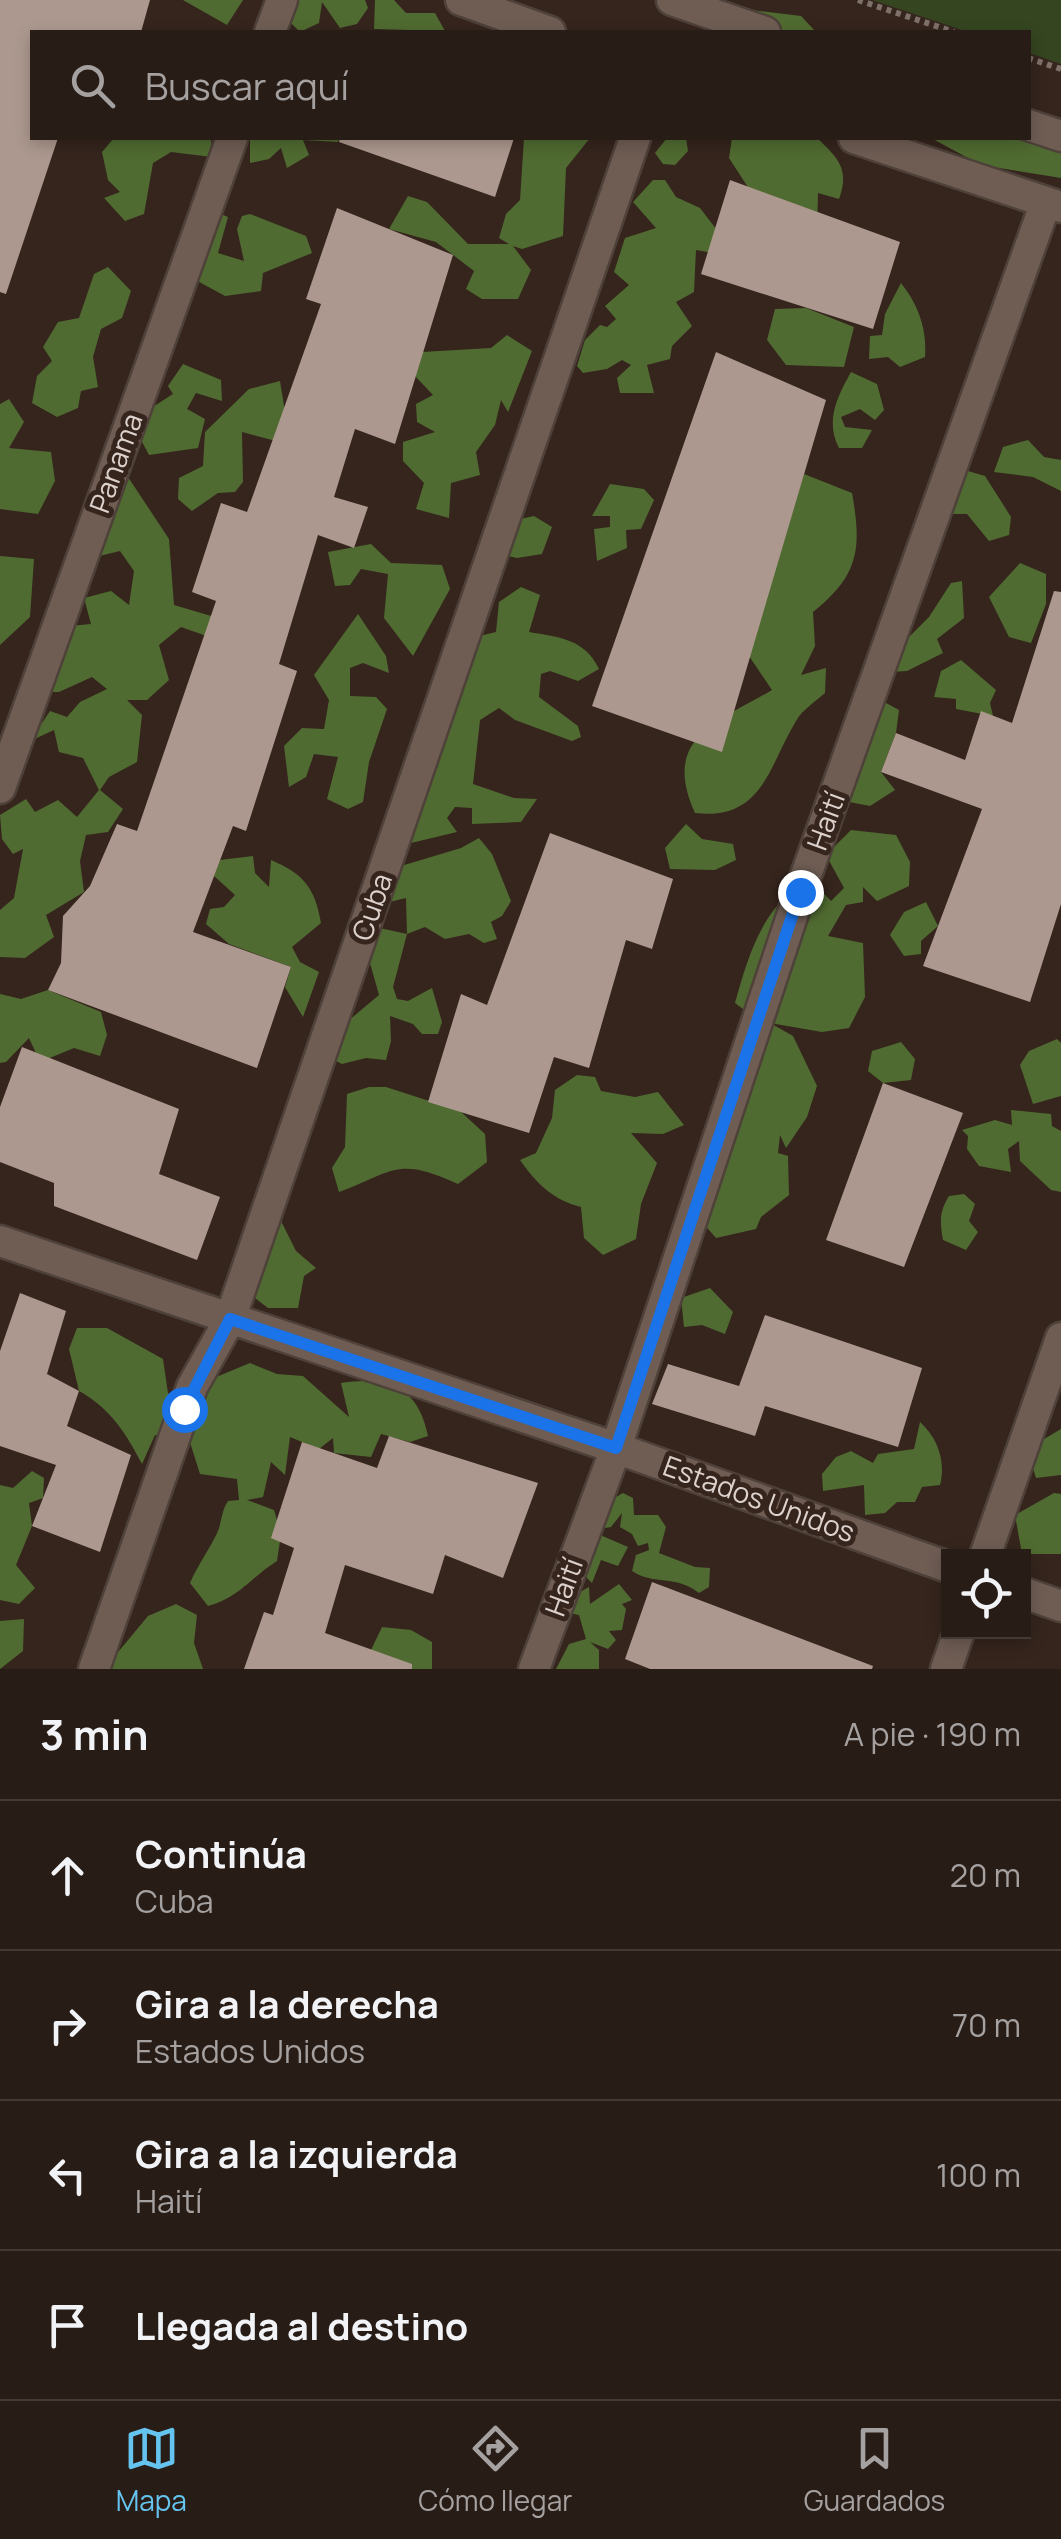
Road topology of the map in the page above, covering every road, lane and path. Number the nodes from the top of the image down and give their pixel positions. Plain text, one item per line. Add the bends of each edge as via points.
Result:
1 (282, 0) edge
2 (672, 0) edge
3 (858, 0) edge
4 (474, 2) edge
5 (271, 30) edge
6 (545, 30) edge
7 (759, 30) edge
8 (948, 30) edge
9 (1031, 59) edge
10 (1061, 69) edge
11 (1031, 126) edge
12 (1061, 136) edge
13 (231, 140) edge
14 (634, 140) edge
15 (860, 140) edge
16 (1053, 204) edge
17 (0, 788) edge
18 (0, 1241) edge
19 (230, 1319) junction
20 (1061, 1338) edge
21 (616, 1448) junction
22 (987, 1549) edge
23 (941, 1564) edge
24 (1031, 1596) edge
25 (1061, 1606) edge
26 (957, 1639) edge
27 (94, 1669) edge
28 (534, 1669) edge
29 (946, 1669) edge

1 - 5 street
2 - 7 street
3 - 8 path
4 - 6 street
9 - 10 path
11 - 12 street
13 - 17 street, Panama
14 - 19 street, Cuba
15 - 16 street
16 - 21 street, Haití via 800,892
18 - 19 street, Estados Unidos
19 - 21 street, Estados Unidos
19 - 27 street, Cuba via 192,1387
20 - 22 street
21 - 23 street, Estados Unidos
21 - 28 street, Haití
24 - 25 street
26 - 29 street

